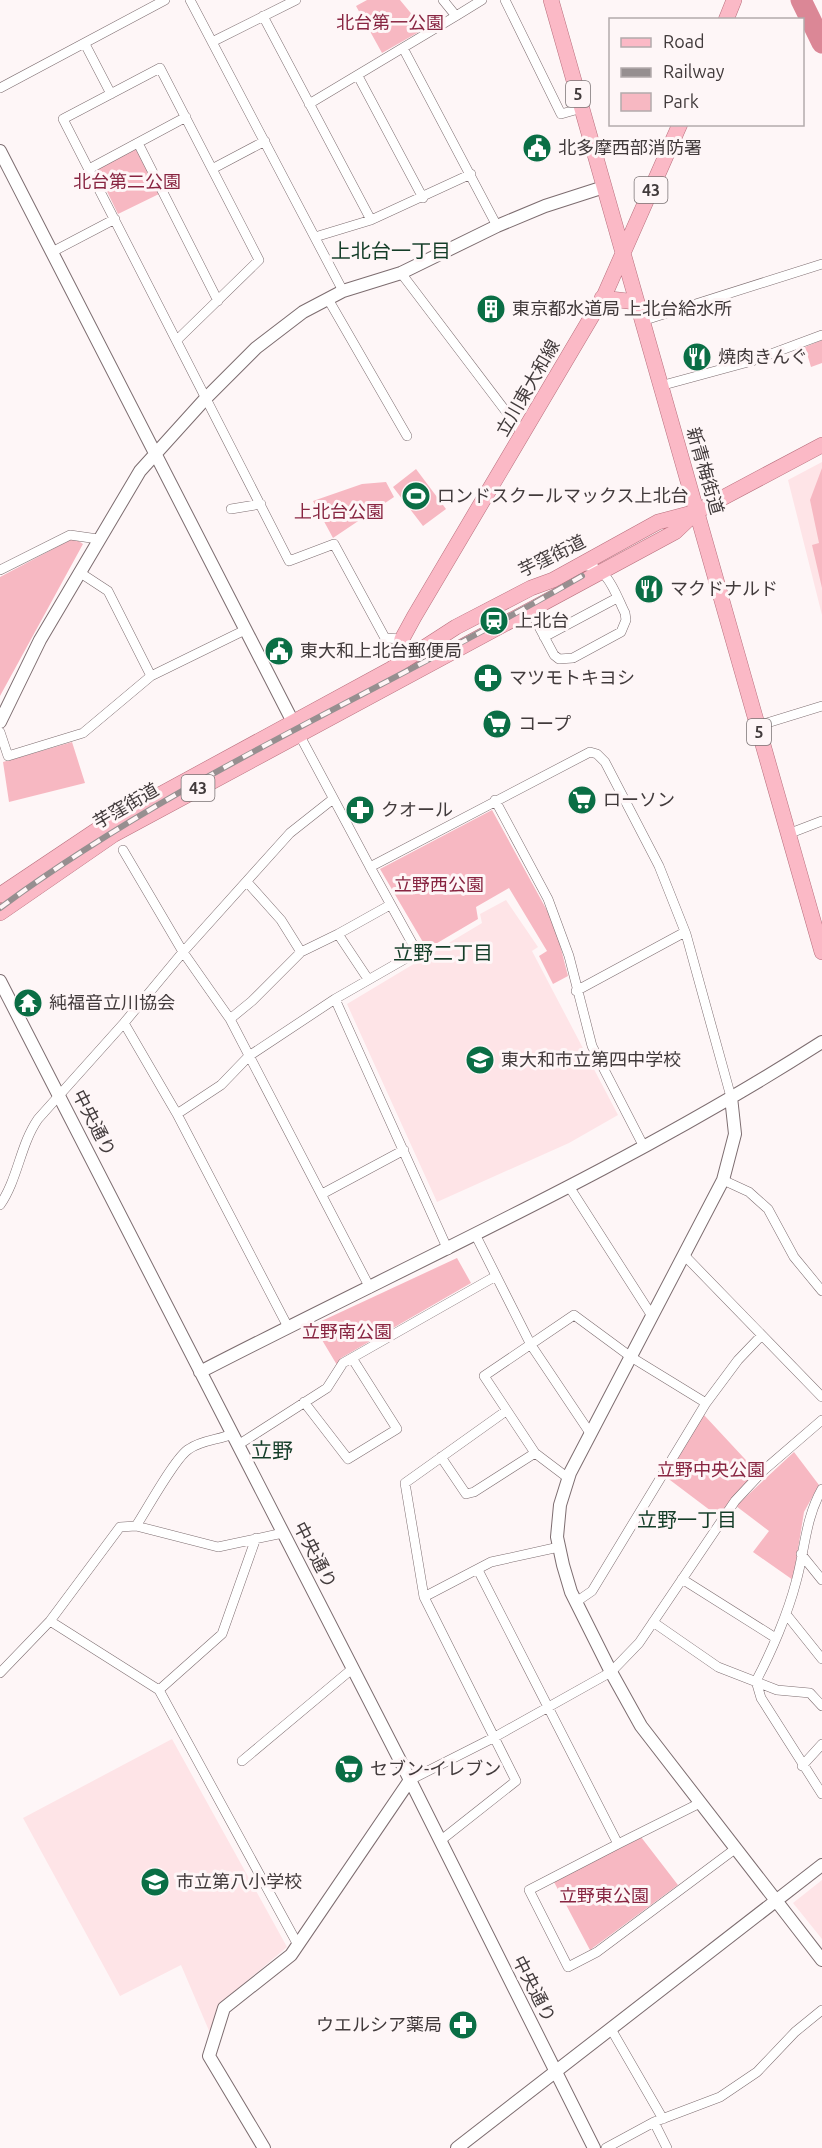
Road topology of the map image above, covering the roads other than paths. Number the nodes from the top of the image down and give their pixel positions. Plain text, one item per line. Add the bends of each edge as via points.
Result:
1 (165, 0) edge
2 (190, 0) edge
3 (296, 0) edge
4 (443, 0) edge
5 (482, 0) edge
6 (505, 0) edge
7 (551, 0) edge
8 (734, 0) edge
9 (263, 16) junction
10 (456, 16) junction
11 (727, 18) edge
12 (212, 42) junction
13 (84, 44) junction
14 (403, 48) junction
15 (358, 76) junction
16 (0, 88) edge
17 (111, 94) junction
18 (309, 104) junction
19 (582, 108) junction
20 (186, 117) junction
21 (679, 126) edge
22 (265, 141) junction
23 (138, 143) junction
24 (0, 151) edge
25 (89, 169) junction
26 (212, 169) junction
27 (471, 174) junction
28 (604, 187) junction
29 (423, 198) junction
30 (115, 219) junction
31 (370, 220) junction
32 (497, 226) junction
33 (315, 237) junction
34 (52, 252) junction
35 (624, 256) junction
36 (822, 264) edge
37 (401, 273) junction
38 (344, 291) junction
39 (602, 298) junction
40 (328, 299) junction
41 (218, 301) junction
42 (636, 302) junction
43 (642, 321) junction
44 (822, 335) edge
45 (177, 340) junction
46 (660, 386) junction
47 (206, 398) junction
48 (523, 434) junction
49 (407, 436) dead end
50 (822, 446) edge
51 (155, 453) junction
52 (261, 504) junction
53 (231, 509) dead end
54 (696, 512) junction
55 (98, 539) junction
56 (576, 567) junction
57 (0, 570) edge
58 (603, 571) junction
59 (79, 572) junction
60 (617, 598) junction
61 (530, 610) junction
62 (245, 630) junction
63 (544, 637) junction
64 (402, 639) junction
65 (402, 670) junction
66 (151, 676) junction
67 (822, 706) edge
68 (0, 722) edge
69 (757, 726) junction
70 (296, 728) junction
71 (0, 732) edge
72 (333, 799) junction
73 (495, 800) junction
74 (822, 820) edge
75 (788, 834) junction
76 (123, 850) dead end
77 (370, 867) junction
78 (247, 882) junction
79 (0, 895) edge
80 (390, 905) junction
81 (0, 913) edge
82 (685, 932) junction
83 (338, 934) junction
84 (183, 952) junction
85 (301, 952) junction
86 (822, 952) edge
87 (368, 979) junction
88 (0, 981) edge
89 (576, 991) junction
90 (335, 999) junction
91 (230, 1019) junction
92 (124, 1023) junction
93 (822, 1042) edge
94 (249, 1056) junction
95 (60, 1096) junction
96 (731, 1097) junction
97 (177, 1114) junction
98 (644, 1147) junction
99 (404, 1150) junction
100 (723, 1180) junction
101 (570, 1188) junction
102 (322, 1194) junction
103 (0, 1205) edge
104 (476, 1236) junction
105 (448, 1250) junction
106 (684, 1255) junction
107 (496, 1276) junction
108 (370, 1288) junction
109 (822, 1291) edge
110 (652, 1316) junction
111 (288, 1327) junction
112 (761, 1336) junction
113 (531, 1345) junction
114 (631, 1357) junction
115 (352, 1358) junction
116 (200, 1372) junction
117 (822, 1397) edge
118 (304, 1402) junction
119 (706, 1403) junction
120 (506, 1411) junction
121 (822, 1420) edge
122 (590, 1433) junction
123 (236, 1440) junction
124 (535, 1452) junction
125 (441, 1457) junction
126 (568, 1478) junction
127 (822, 1491) edge
128 (136, 1526) junction
129 (283, 1533) junction
130 (256, 1538) junction
131 (559, 1547) junction
132 (801, 1554) junction
133 (478, 1570) junction
134 (682, 1579) junction
135 (822, 1580) edge
136 (424, 1597) junction
137 (576, 1602) junction
138 (786, 1614) junction
139 (50, 1620) junction
140 (653, 1622) junction
141 (774, 1637) junction
142 (822, 1659) edge
143 (352, 1669) junction
144 (611, 1672) junction
145 (0, 1673) edge
146 (756, 1681) junction
147 (159, 1690) junction
148 (822, 1706) edge
149 (548, 1707) junction
150 (493, 1738) junction
151 (822, 1744) edge
152 (242, 1761) dead end
153 (802, 1766) junction
154 (410, 1780) junction
155 (822, 1794) edge
156 (700, 1803) junction
157 (440, 1841) junction
158 (618, 1844) junction
159 (735, 1849) junction
160 (822, 1865) edge
161 (776, 1900) junction
162 (298, 1945) junction
163 (822, 1960) edge
164 (822, 2010) edge
165 (611, 2029) junction
166 (556, 2071) junction
167 (659, 2120) junction
168 (264, 2148) edge
169 (457, 2148) edge
170 (594, 2148) edge
171 (606, 2148) edge
172 (667, 2148) edge

1 - 13 street
2 - 12 street
3 - 9 street
4 - 10 street
5 - 10 street
6 - 19 street via 561,114
7 - 19 main road, 新青梅街道 / 5
8 - 11 main road
9 - 12 street
9 - 18 street
10 - 14 street
12 - 22 street
13 - 16 street
13 - 17 street
14 - 15 street
14 - 27 street
15 - 18 street
15 - 29 street
17 - 20 street via 160,68
17 - 25 street via 63,119
18 - 31 street
19 - 28 main road, 新青梅街道 / 5
20 - 23 street
20 - 26 street
21 - 35 main road, 立川東大和線 / 43
22 - 26 street
22 - 33 street
23 - 25 street
23 - 41 street
24 - 34 street
25 - 30 street
26 - 41 street via 259,260
27 - 29 street
27 - 32 street
28 - 32 street
28 - 35 main road, 新青梅街道 / 5
29 - 31 street
30 - 34 street
30 - 45 street
31 - 33 street
32 - 37 street
33 - 38 street
34 - 51 street
35 - 39 main road, 立川東大和線 / 43
35 - 42 main road, 新青梅街道 / 5
36 - 43 street
37 - 38 street
37 - 48 street
38 - 40 street
39 - 42 main road
39 - 48 main road, 立川東大和線 / 43
40 - 47 street via 303,312 256,348
40 - 49 street
41 - 45 street
42 - 43 main road, 新青梅街道 / 5
43 - 46 main road, 新青梅街道 / 5
44 - 46 street via 752,362
45 - 47 street
46 - 54 main road, 新青梅街道 / 5
47 - 51 street
47 - 52 street
48 - 64 main road, 立川東大和線 / 43
50 - 54 main road, 芋窪街道 / 43
51 - 55 street
51 - 62 street
52 - 53 street
52 - 64 street via 289,561 334,544 384,638
54 - 56 main road, 芋窪街道 / 43 via 658,522
54 - 58 main road, 芋窪街道 / 43 via 675,532
54 - 69 main road, 新青梅街道 / 5
55 - 57 street via 70,535
55 - 59 street
56 - 58 street via 591,566
56 - 65 main road, 芋窪街道 / 43 via 456,627
58 - 60 street
58 - 61 main road, 芋窪街道 / 43
59 - 66 street via 108,591
59 - 68 street
60 - 63 street
60 - 63 street via 625,613 625,627 573,658 559,659
61 - 63 street
61 - 65 main road, 芋窪街道 / 43
62 - 66 street
62 - 70 street
64 - 65 main road, 立川東大和線 / 43
65 - 70 main road, 芋窪街道 / 43
66 - 71 street via 83,733 8,756
67 - 69 street
69 - 75 main road, 新青梅街道 / 5
70 - 72 street
70 - 79 main road, 芋窪街道 / 43 via 106,824
70 - 81 main road, 芋窪街道 / 43 via 114,835
72 - 77 street
72 - 78 street via 290,833
73 - 77 street
73 - 82 street via 583,754 590,752 603,758 648,842
73 - 89 street via 556,918
74 - 75 street
75 - 86 main road, 新青梅街道 / 5
76 - 84 street
77 - 80 street
78 - 84 street
78 - 85 street via 281,920
80 - 83 street
80 - 87 street via 417,952
82 - 89 street
82 - 96 street
83 - 85 street
83 - 87 street
84 - 91 street
84 - 92 street
85 - 91 street
87 - 90 street
88 - 95 street, 中央通り
89 - 98 street via 601,1068
90 - 94 street
90 - 99 street
91 - 94 street
92 - 95 street
92 - 97 street
93 - 96 street
94 - 97 street via 221,1085
94 - 102 street
95 - 103 street via 27,1135
95 - 116 street, 中央通り
96 - 98 street
96 - 100 street via 735,1134
97 - 111 street
98 - 101 street
99 - 102 street
99 - 105 street
100 - 106 street
100 - 109 street via 749,1191 768,1209 795,1257
101 - 104 street
101 - 110 street
102 - 108 street
104 - 105 street
104 - 107 street
105 - 108 street
106 - 110 street
106 - 112 street
107 - 113 street
107 - 115 street
108 - 111 street
110 - 114 street
111 - 116 street
112 - 117 street
112 - 119 street via 738,1359
113 - 114 street via 574,1316
113 - 120 street via 484,1376
113 - 122 street
114 - 119 street
114 - 122 street
115 - 118 street via 343,1363 327,1388
115 - 118 street via 397,1429 348,1459
116 - 123 street, 中央通り
118 - 123 street
119 - 137 street via 592,1591
120 - 124 street
120 - 125 street
121 - 134 street via 735,1501
122 - 126 street
123 - 128 street via 200,1443 185,1450
123 - 129 street, 中央通り
124 - 125 street via 466,1494
124 - 126 street
125 - 136 street via 405,1483
126 - 131 street via 560,1505
127 - 132 street via 810,1514
128 - 130 street via 219,1547
128 - 139 street via 120,1527
129 - 130 street
129 - 143 street, 中央通り
130 - 147 street via 222,1634
131 - 133 street via 491,1562
131 - 137 street
132 - 135 street
132 - 138 street
133 - 136 street
133 - 149 street
134 - 140 street
134 - 141 street
136 - 150 street
137 - 144 street
138 - 141 street
138 - 142 street
139 - 145 street
139 - 147 street
140 - 144 street via 639,1644
140 - 146 street via 718,1667
141 - 146 street
143 - 152 street
143 - 154 street, 中央通り
144 - 149 street
144 - 156 street via 641,1726
146 - 148 street via 777,1690 810,1693
146 - 153 street via 761,1698
147 - 162 street
149 - 150 street
149 - 158 street
150 - 154 street
150 - 157 street via 516,1781
151 - 153 street
153 - 155 street
154 - 157 street, 中央通り
154 - 162 street
156 - 158 street
156 - 159 street
157 - 166 street, 中央通り
158 - 159 street via 529,1890 568,1967 597,1952
159 - 161 street
160 - 161 street
161 - 163 street
161 - 165 street
162 - 168 street via 291,1955 224,2008 209,2056
164 - 167 street via 757,2072 720,2097
165 - 166 street
165 - 167 street
166 - 169 street
166 - 170 street, 中央通り
167 - 171 street
167 - 172 street

